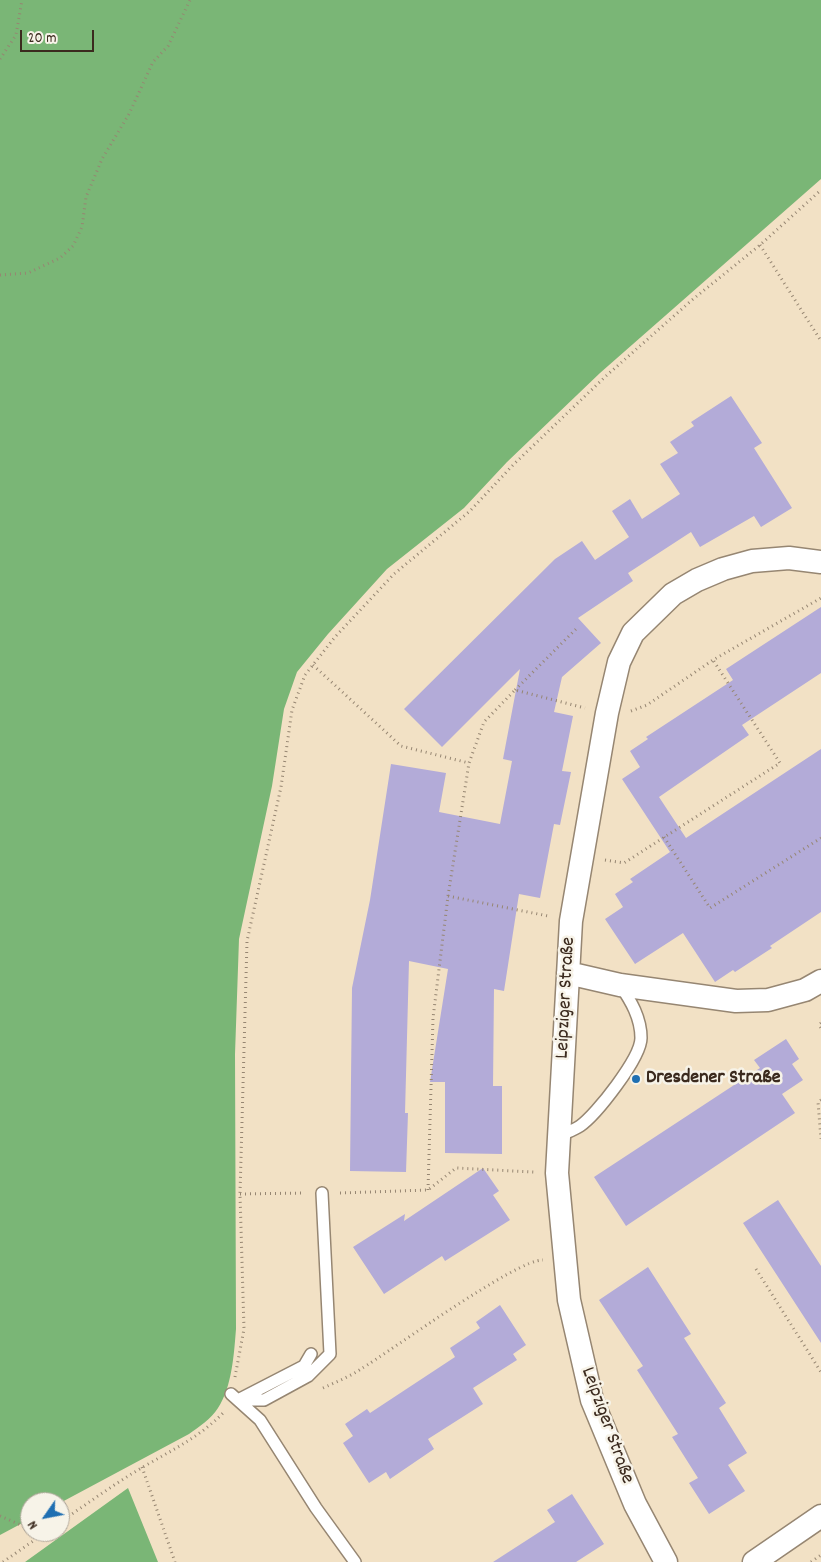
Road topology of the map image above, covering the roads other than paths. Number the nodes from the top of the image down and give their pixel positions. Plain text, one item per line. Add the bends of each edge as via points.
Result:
1 (821, 562) edge
2 (568, 973) junction
3 (821, 981) edge
4 (620, 985) junction
5 (559, 1136) junction
6 (322, 1193) road end
7 (311, 1354) dead end
8 (235, 1397) junction
9 (821, 1516) edge
10 (354, 1562) edge
11 (666, 1562) edge
12 (754, 1562) edge

1 - 2 street, Leipziger Straße via 789,558 752,561 697,580 673,594 633,633 619,662 607,713 571,921
2 - 4 street
2 - 5 street, Leipziger Straße
3 - 4 street via 805,990 768,1000 736,1001
4 - 5 lane via 634,1005 642,1040 610,1096 580,1126
5 - 11 street, Leipziger Straße via 557,1173 564,1260 569,1300 592,1400 636,1504
6 - 8 lane via 330,1354 308,1376 264,1400
7 - 8 lane via 304,1366
8 - 10 lane via 260,1420
9 - 12 street

